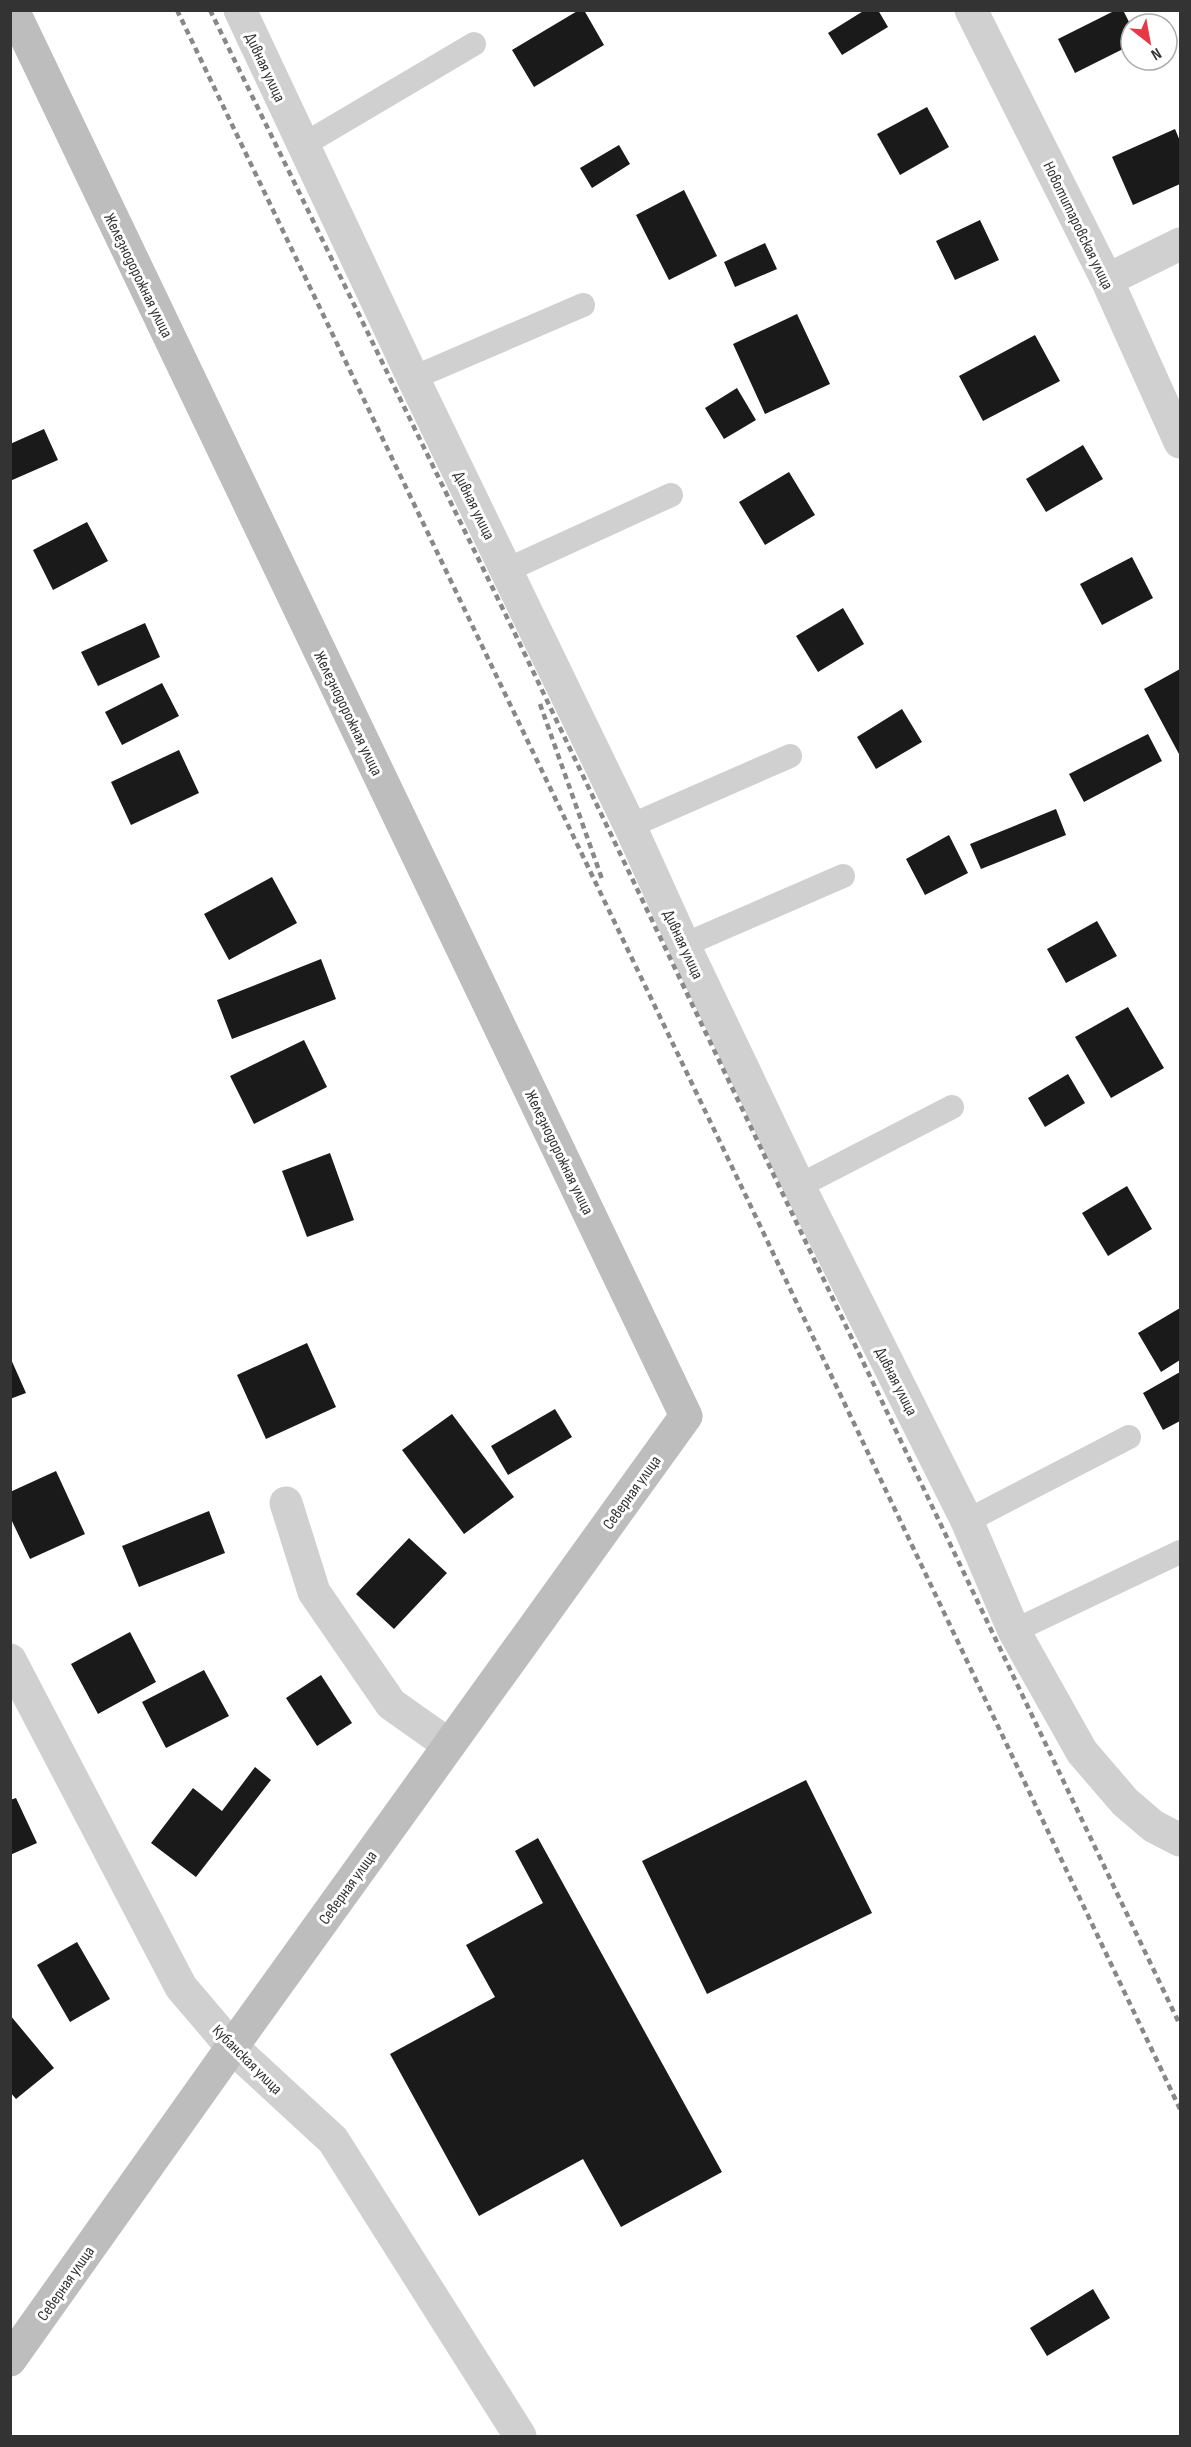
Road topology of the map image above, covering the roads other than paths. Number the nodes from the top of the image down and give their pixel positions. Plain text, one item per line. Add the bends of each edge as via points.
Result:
1 (13, 10) edge
2 (240, 10) edge
3 (971, 10) edge
4 (474, 44) dead end
5 (303, 145) junction
6 (1180, 244) edge
7 (1107, 280) junction
8 (582, 305) dead end
9 (413, 378) junction
10 (1180, 442) edge
11 (671, 495) dead end
12 (507, 570) junction
13 (790, 756) dead end
14 (630, 826) junction
15 (843, 876) dead end
16 (684, 945) junction
17 (952, 1107) dead end
18 (799, 1186) junction
19 (686, 1416) joint
20 (1130, 1437) dead end
21 (285, 1503) dead end
22 (967, 1521) junction
23 (1180, 1552) edge
24 (1014, 1631) junction
25 (10, 1660) edge
26 (449, 1745) junction
27 (1180, 1842) edge
28 (232, 2047) junction
29 (10, 2360) edge
30 (520, 2436) edge

1 - 19 street, Железнодорожная улица
2 - 5 street, Дивная улица
3 - 7 street, Новотитаровская улица
4 - 5 lane
5 - 9 street, Дивная улица
6 - 7 street
7 - 10 street, Новотитаровская улица
8 - 9 lane
9 - 12 street, Дивная улица
11 - 12 lane
12 - 14 street, Дивная улица
13 - 14 lane
14 - 16 street, Дивная улица
15 - 16 lane
16 - 18 street, Дивная улица
17 - 18 lane
18 - 22 street, Дивная улица
19 - 26 street, Северная улица
20 - 22 lane
21 - 26 street via 314,1592 391,1704
22 - 24 street, Дивная улица
23 - 24 lane
24 - 27 street, Дивная улица via 1082,1752 1125,1802
25 - 28 street, Кубанская улица via 181,1987
26 - 28 street, Северная улица
28 - 29 street, Северная улица
28 - 30 street, Кубанская улица via 333,2140

